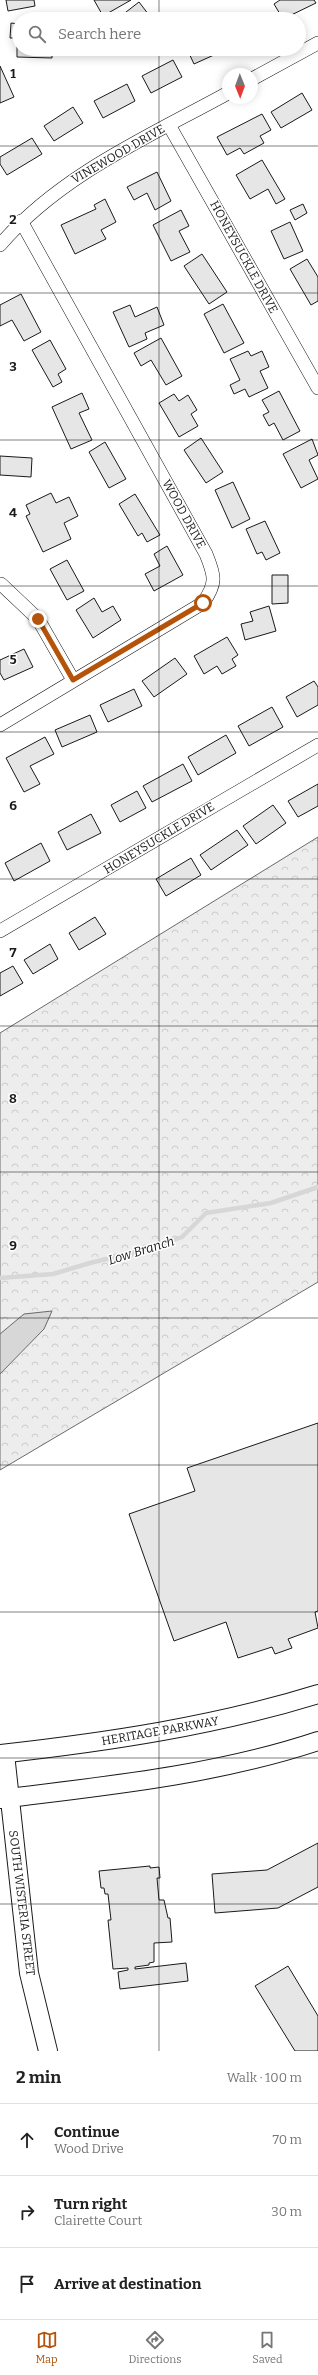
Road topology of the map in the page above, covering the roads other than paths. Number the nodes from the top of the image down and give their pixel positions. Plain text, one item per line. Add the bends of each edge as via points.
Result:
1 (318, 43) edge
2 (306, 50) edge
3 (294, 56) edge
4 (258, 76) edge
5 (222, 96) edge
6 (169, 125) junction
7 (21, 221) junction
8 (0, 245) edge
9 (318, 388) edge
10 (1, 584) edge
11 (73, 680) junction
12 (0, 725) edge
13 (318, 745) edge
14 (0, 931) edge
15 (318, 1694) edge
16 (318, 1741) edge
17 (2, 1754) edge
18 (4, 1798) edge
19 (48, 2051) edge

1 - 2 street
3 - 4 street
5 - 6 street, VINEWOOD DRIVE
6 - 7 street, VINEWOOD DRIVE via 74,179
6 - 9 street, HONEYSUCKLE DRIVE
7 - 8 street, VINEWOOD DRIVE
7 - 11 street, WOOD DRIVE via 206,554 214,574 212,590 203,603
10 - 11 street via 38,619
11 - 12 street, WOOD DRIVE
13 - 14 street, HONEYSUCKLE DRIVE
15 - 17 main road, HERITAGE PARKWAY via 216,1722
16 - 18 main road via 241,1762 165,1777
17 - 18 main road, SOUTH WISTERIA STREET
18 - 19 main road, SOUTH WISTERIA STREET via 29,1973

